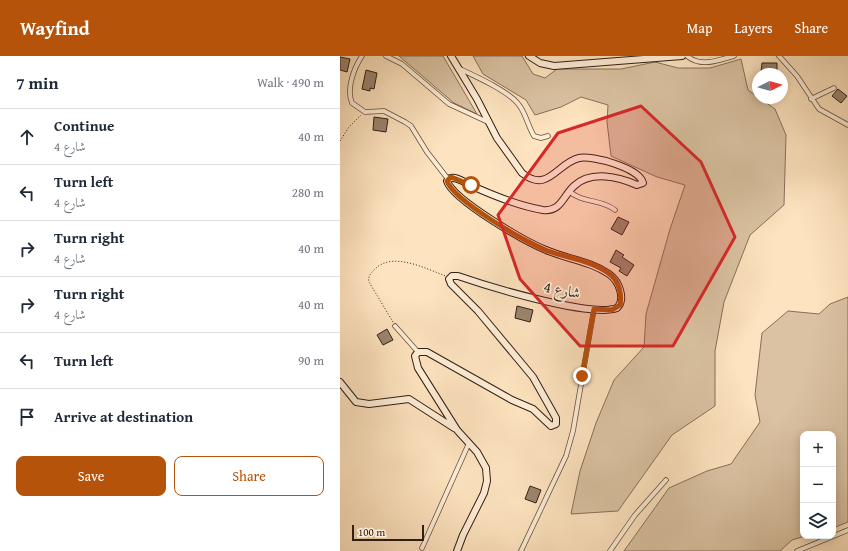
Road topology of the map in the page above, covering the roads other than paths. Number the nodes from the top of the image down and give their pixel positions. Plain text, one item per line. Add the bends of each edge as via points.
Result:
1 (362, 56) edge
2 (386, 56) edge
3 (451, 56) edge
4 (529, 56) edge
5 (682, 56) edge
6 (687, 56) edge
7 (734, 56) edge
8 (779, 56) edge
9 (458, 68) junction
10 (834, 88) dead end
11 (811, 99) junction
12 (490, 124) junction
13 (848, 125) edge
14 (548, 136) dead end
15 (448, 179) junction
16 (569, 191) junction
17 (615, 210) dead end
18 (594, 309) junction
19 (395, 326) road end
20 (418, 352) junction
21 (340, 382) edge
22 (457, 430) junction
23 (469, 443) junction
24 (666, 480) dead end
25 (848, 530) edge
26 (422, 548) dead end
27 (457, 551) edge
28 (522, 551) edge
29 (610, 551) edge
30 (797, 551) edge

1 - 15 street via 354,70 350,98 352,103 365,112 384,111 406,122
2 - 12 street via 402,64 449,104
3 - 9 street
4 - 5 street via 554,66
6 - 7 street via 695,62 704,63
8 - 11 street via 797,76
9 - 12 street
9 - 14 street via 515,100 534,136
10 - 11 street
11 - 13 street via 818,109
12 - 16 street via 522,173 533,180 551,177 572,161 587,157 608,161 639,176 643,182 638,185 616,177 601,177 579,181
15 - 16 street via 455,178 489,193 542,210 553,210 558,207
15 - 18 street, شارع 4 via 450,188 510,232 546,250 589,264 611,275 619,287 620,305 612,310
16 - 17 street via 578,197 606,204
18 - 20 street, شارع 4 via 544,301 458,276 450,277 451,284 484,317 533,377 552,411 556,424 550,426 533,409 512,400 427,352
18 - 28 street via 574,431 561,468
19 - 20 street
20 - 22 street via 415,356 418,368
21 - 22 street via 356,402 369,404 409,398
22 - 23 street
23 - 26 street
23 - 27 street via 486,468 487,481
24 - 29 street via 635,515
25 - 30 street

